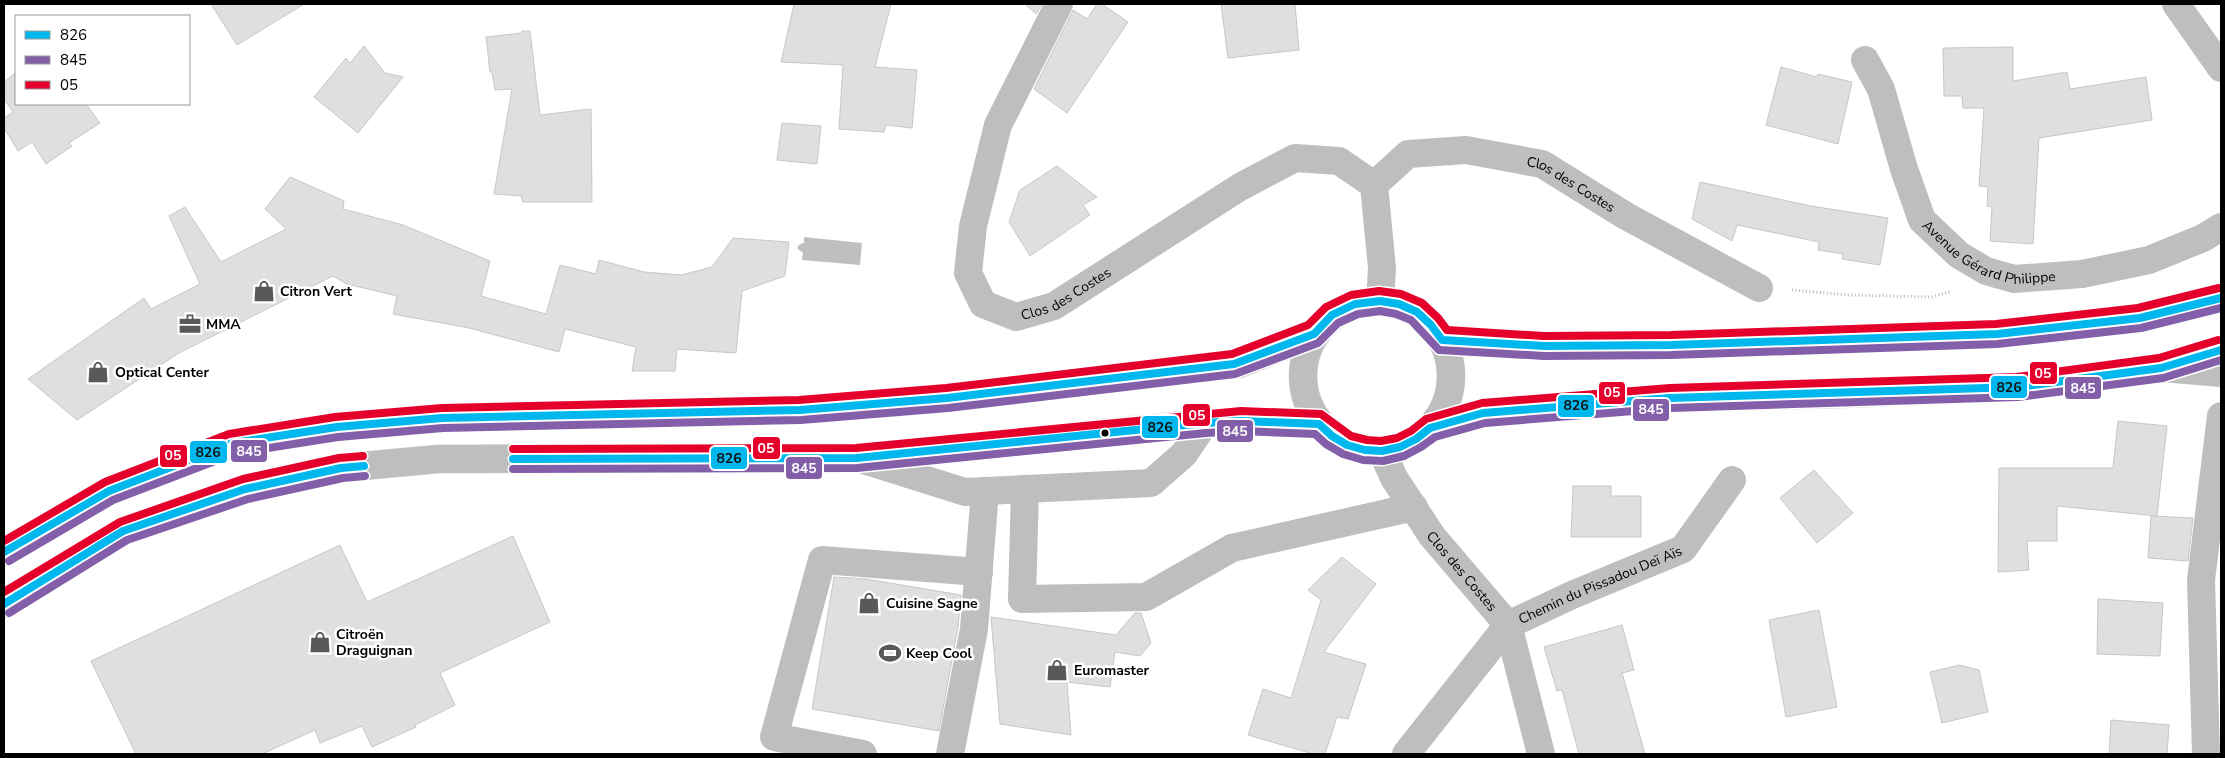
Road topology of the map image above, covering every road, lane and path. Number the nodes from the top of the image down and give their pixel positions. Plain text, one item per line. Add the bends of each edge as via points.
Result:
1 (1059, 4) edge
2 (2176, 4) edge
3 (1865, 60) dead end
4 (2221, 68) edge
5 (1374, 185) junction
6 (2221, 227) edge
7 (2003, 276) junction
8 (1760, 288) joint
9 (2221, 298) edge
10 (1380, 301) junction
11 (1314, 334) junction
12 (1442, 340) junction
13 (2221, 350) edge
14 (2160, 368) junction
15 (2221, 373) edge
16 (2221, 416) edge
17 (1205, 423) junction
18 (1319, 424) junction
19 (1430, 428) junction
20 (1382, 451) junction
21 (857, 458) junction
22 (1732, 480) dead end
23 (1025, 489) junction
24 (984, 491) junction
25 (1414, 507) junction
26 (4, 552) edge
27 (979, 572) junction
28 (4, 604) edge
29 (1508, 626) junction
30 (863, 754) edge
31 (950, 754) edge
32 (1406, 754) edge
33 (1541, 754) edge
34 (2206, 754) edge

1 - 5 main road, Clos des Costes via 998,125 973,226 968,274 983,304 1016,317 1054,306 1240,187 1294,158 1340,161
2 - 4 main road
3 - 7 main road, Avenue Gérard Philippe via 1881,89 1922,220 1959,255 1986,271
5 - 8 main road, Clos des Costes via 1408,154 1466,150 1542,164 1626,216
5 - 10 main road via 1382,268
6 - 7 main road, Avenue Gérard Philippe via 2149,260 2082,274 2014,279
7 - 8 path via 1932,297
9 - 12 main road via 2140,318 1997,334 1671,345 1554,346
10 - 11 main road via 1355,304 1332,315
10 - 12 main road via 1399,304 1417,312
11 - 18 main road via 1302,364 1304,396
11 - 26 main road via 1239,364 946,398 800,410 442,418 336,427 233,443 109,491
12 - 19 main road via 1451,370 1447,402
13 - 14 main road
14 - 15 main road
14 - 19 main road via 2018,387 1670,398 1492,412
16 - 34 main road via 2201,580
17 - 18 main road
17 - 21 main road
17 - 23 main road via 1184,454 1151,483
18 - 20 main road via 1347,445
19 - 20 main road via 1400,447
20 - 25 main road, Clos des Costes via 1394,478
21 - 24 main road via 965,492
21 - 28 main road via 438,459 341,468 245,489 123,531
22 - 29 main road, Chemin du Pissadou Deï Aïs via 1683,549
23 - 24 main road
23 - 25 main road via 1022,598 1146,597 1232,548
24 - 27 main road
25 - 29 main road, Clos des Costes via 1432,536
27 - 30 main road via 822,560 774,737
27 - 31 main road via 974,629
29 - 32 main road, Chemin du Pissadou Deï Aïs
29 - 33 main road, Clos des Costes

